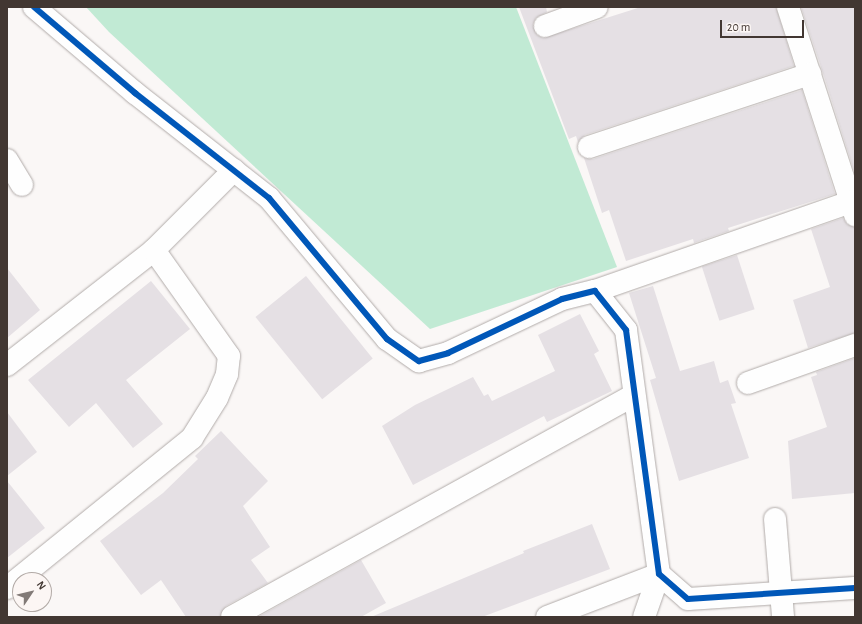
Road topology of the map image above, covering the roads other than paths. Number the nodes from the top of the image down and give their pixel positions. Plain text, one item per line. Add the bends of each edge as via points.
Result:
1 (34, 7) edge
2 (597, 7) edge
3 (788, 7) edge
4 (545, 26) dead end
5 (810, 74) junction
6 (589, 147) dead end
7 (7, 160) edge
8 (234, 170) junction
9 (22, 185) dead end
10 (853, 209) edge
11 (154, 250) junction
12 (595, 291) junction
13 (855, 345) edge
14 (7, 365) edge
15 (748, 383) dead end
16 (634, 395) junction
17 (776, 519) dead end
18 (659, 574) junction
19 (7, 588) edge
20 (855, 588) edge
21 (781, 593) junction
22 (232, 617) edge
23 (547, 617) edge
24 (644, 617) edge
25 (783, 617) edge

1 - 8 street via 135,93
2 - 4 street
3 - 5 street
5 - 6 street
5 - 10 street
7 - 9 street
8 - 11 street
8 - 12 street via 269,198 387,340 419,361 448,353 562,299
10 - 12 street
11 - 14 street
11 - 19 street via 229,356 227,374 217,398 192,438
12 - 16 street via 626,330
13 - 15 street
16 - 18 street
16 - 22 street
17 - 21 street
18 - 21 street via 688,599
18 - 23 street
18 - 24 street
20 - 21 street
21 - 25 street

